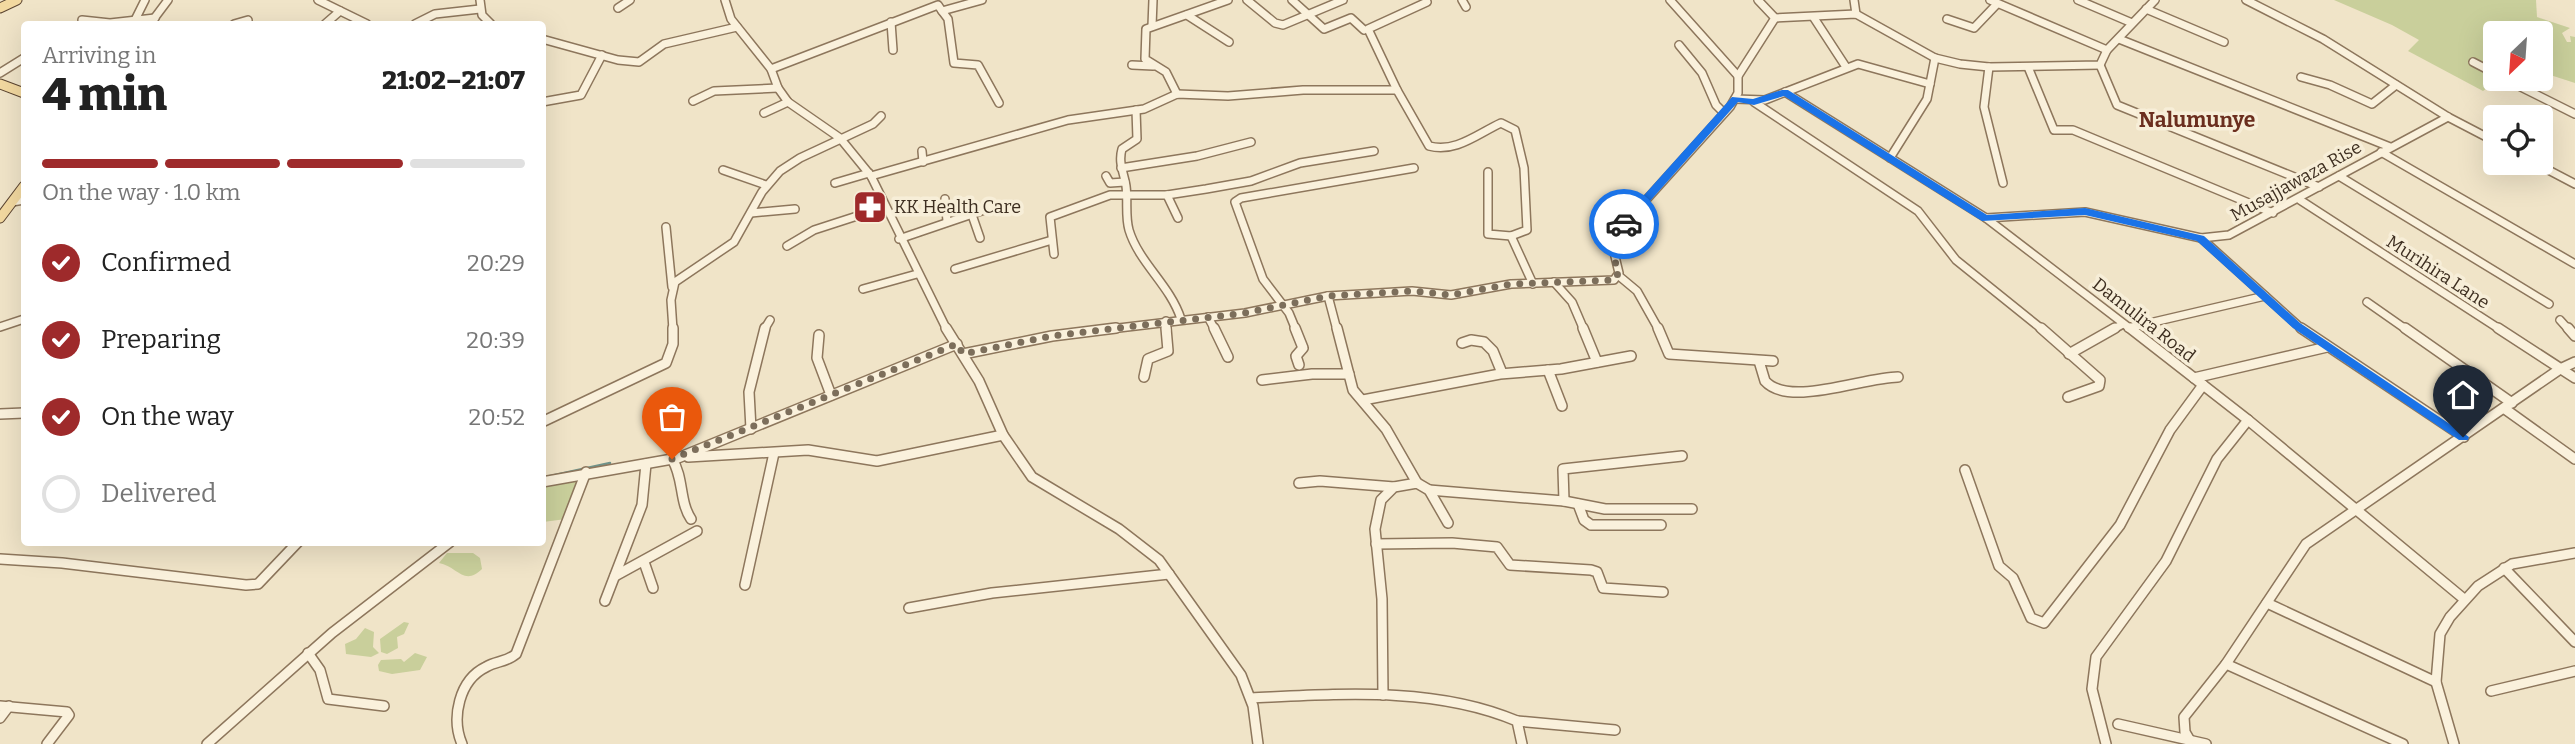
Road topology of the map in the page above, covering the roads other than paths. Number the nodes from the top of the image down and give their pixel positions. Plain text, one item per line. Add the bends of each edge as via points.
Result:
1 (17, 0) edge
2 (145, 0) edge
3 (168, 0) edge
4 (318, 0) edge
5 (480, 0) edge
6 (630, 0) edge
7 (725, 0) edge
8 (982, 0) edge
9 (1153, 0) edge
10 (1228, 0) edge
11 (1247, 0) edge
12 (1292, 0) edge
13 (1343, 0) edge
14 (1462, 0) edge
15 (1670, 0) edge
16 (1758, 0) edge
17 (1854, 0) edge
18 (2078, 0) edge
19 (2155, 0) edge
20 (2246, 0) edge
21 (330, 2) edge
22 (937, 2) edge
23 (1427, 2) dead end
24 (1993, 2) edge
25 (1466, 7) dead end
26 (0, 8) edge
27 (618, 8) dead end
28 (480, 9) junction
29 (2146, 9) junction
30 (340, 11) junction
31 (943, 12) junction
32 (1856, 14) junction
33 (1187, 15) junction
34 (1307, 15) junction
35 (155, 18) junction
36 (1775, 18) junction
37 (1814, 18) junction
38 (136, 19) junction
39 (1947, 19) dead end
40 (82, 20) dead end
41 (248, 20) dead end
42 (90, 21) edge
43 (128, 21) edge
44 (152, 21) edge
45 (244, 21) edge
46 (328, 21) edge
47 (362, 21) edge
48 (421, 21) edge
49 (489, 21) edge
50 (891, 22) junction
51 (2132, 23) junction
52 (1152, 26) junction
53 (737, 27) junction
54 (1364, 30) dead end
55 (2119, 39) junction
56 (546, 40) edge
57 (1229, 42) dead end
58 (2224, 42) dead end
59 (1679, 45) dead end
60 (893, 50) dead end
61 (2107, 50) junction
62 (602, 55) junction
63 (1935, 58) junction
64 (21, 60) edge
65 (2473, 62) dead end
66 (1132, 65) dead end
67 (2100, 65) junction
68 (1156, 66) junction
69 (1846, 67) junction
70 (1989, 67) junction
71 (2028, 67) junction
72 (2483, 67) edge
73 (771, 69) junction
74 (0, 73) edge
75 (1738, 76) junction
76 (2301, 78) dead end
77 (0, 84) edge
78 (1930, 84) junction
79 (2396, 85) junction
80 (778, 88) junction
81 (1396, 90) junction
82 (2531, 91) edge
83 (21, 92) edge
84 (1785, 92) junction
85 (1177, 94) junction
86 (1735, 99) junction
87 (546, 101) edge
88 (693, 101) dead end
89 (788, 102) junction
90 (1754, 102) junction
91 (999, 103) dead end
92 (1136, 110) junction
93 (764, 113) dead end
94 (1724, 113) junction
95 (2575, 114) edge
96 (881, 116) dead end
97 (2448, 117) junction
98 (2483, 135) edge
99 (840, 138) junction
100 (1251, 142) dead end
101 (2390, 147) junction
102 (922, 151) dead end
103 (1374, 151) dead end
104 (2381, 152) junction
105 (1890, 158) junction
106 (923, 162) junction
107 (1121, 168) junction
108 (1414, 168) dead end
109 (723, 170) dead end
110 (1488, 172) dead end
111 (2553, 172) edge
112 (870, 175) junction
113 (1106, 176) dead end
114 (2339, 176) junction
115 (1125, 182) junction
116 (835, 183) dead end
117 (2003, 183) dead end
118 (2575, 184) edge
119 (766, 185) junction
120 (2319, 187) junction
121 (21, 190) edge
122 (1126, 193) junction
123 (1167, 195) junction
124 (945, 199) dead end
125 (21, 200) edge
126 (2300, 200) junction
127 (12, 202) junction
128 (999, 205) dead end
129 (885, 207) junction
130 (795, 209) dead end
131 (971, 212) junction
132 (751, 213) junction
133 (2273, 213) junction
134 (0, 218) edge
135 (1178, 218) dead end
136 (1986, 218) junction
137 (947, 221) junction
138 (666, 227) dead end
139 (1511, 236) junction
140 (980, 238) dead end
141 (2200, 238) junction
142 (899, 239) junction
143 (1052, 240) junction
144 (787, 246) dead end
145 (1054, 254) dead end
146 (2575, 264) edge
147 (955, 269) dead end
148 (917, 274) junction
149 (1619, 276) junction
150 (1554, 282) junction
151 (1533, 284) junction
152 (672, 287) junction
153 (863, 289) dead end
154 (1328, 296) junction
155 (2265, 296) junction
156 (2367, 302) dead end
157 (2549, 304) dead end
158 (1280, 305) junction
159 (1209, 317) junction
160 (1181, 319) junction
161 (21, 320) edge
162 (770, 320) dead end
163 (2560, 320) dead end
164 (1166, 321) junction
165 (2126, 326) junction
166 (0, 327) edge
167 (819, 335) dead end
168 (2575, 336) edge
169 (1462, 343) dead end
170 (957, 344) junction
171 (2327, 347) junction
172 (963, 354) junction
173 (2069, 354) junction
174 (1631, 356) dead end
175 (1228, 358) dead end
176 (1759, 361) junction
177 (1773, 361) dead end
178 (1597, 362) junction
179 (2575, 362) edge
180 (1299, 365) dead end
181 (2560, 369) junction
182 (1548, 370) junction
183 (1502, 373) junction
184 (1349, 374) junction
185 (1144, 377) dead end
186 (1898, 377) dead end
187 (2194, 378) junction
188 (2575, 378) edge
189 (1262, 380) dead end
190 (2203, 385) junction
191 (831, 395) junction
192 (2068, 397) dead end
193 (1363, 400) junction
194 (2508, 406) junction
195 (1562, 407) dead end
196 (21, 413) edge
197 (0, 414) edge
198 (546, 420) edge
199 (2248, 420) junction
200 (751, 429) junction
201 (1003, 435) junction
202 (2463, 437) junction
203 (774, 453) junction
204 (1682, 456) dead end
205 (675, 459) junction
206 (2575, 459) edge
207 (646, 464) junction
208 (1965, 470) dead end
209 (586, 472) junction
210 (546, 481) edge
211 (1299, 483) dead end
212 (1417, 483) junction
213 (1394, 487) junction
214 (1429, 490) junction
215 (1563, 500) junction
216 (1578, 505) junction
217 (1692, 509) dead end
218 (2357, 509) junction
219 (691, 519) dead end
220 (1448, 523) dead end
221 (1661, 525) dead end
222 (696, 531) dead end
223 (1376, 544) junction
224 (294, 546) edge
225 (445, 546) edge
226 (2575, 553) edge
227 (0, 559) edge
228 (645, 562) junction
229 (2504, 568) junction
230 (1169, 574) junction
231 (615, 576) junction
232 (745, 585) dead end
233 (653, 588) dead end
234 (1663, 592) dead end
235 (2464, 599) junction
236 (605, 601) dead end
237 (2267, 603) junction
238 (909, 608) dead end
239 (2571, 633) edge
240 (2575, 642) edge
241 (308, 653) junction
242 (299, 660) junction
243 (2226, 664) junction
244 (2575, 671) edge
245 (321, 675) junction
246 (2436, 682) junction
247 (2491, 691) dead end
248 (1383, 695) junction
249 (1251, 698) junction
250 (4, 706) edge
251 (384, 706) dead end
252 (0, 718) edge
253 (1517, 721) junction
254 (2118, 724) dead end
255 (1615, 730) dead end
256 (2191, 742) edge
257 (47, 744) edge
258 (207, 744) edge
259 (462, 744) edge
260 (1258, 744) edge
261 (1522, 744) edge
262 (2106, 744) edge
263 (2206, 744) edge
264 (2403, 744) edge
265 (2454, 744) edge

1 - 26 main road
2 - 38 street
3 - 35 street
4 - 21 street
5 - 28 street
6 - 27 street
7 - 53 street
8 - 31 street
9 - 52 street
10 - 33 street
11 - 34 street via 1279,24
12 - 34 street
13 - 34 street
14 - 25 street
15 - 75 street
16 - 36 street
17 - 32 street
18 - 51 street
19 - 29 street
20 - 79 street via 2323,39
21 - 30 street
22 - 31 street
22 - 50 street
23 - 81 street via 1368,29
24 - 39 street via 1974,28
24 - 61 street
28 - 48 street via 435,14
28 - 49 street
29 - 51 street
29 - 58 street
30 - 46 street
30 - 47 street
31 - 91 street via 954,63 978,65
32 - 37 street
32 - 63 street
33 - 52 street
33 - 57 street
34 - 54 street via 1325,29 1352,18
35 - 38 street
35 - 44 street
36 - 37 street
36 - 75 street
37 - 69 street
38 - 43 street
40 - 42 street
41 - 45 street
50 - 60 street
50 - 73 street
51 - 55 street
52 - 68 street via 1145,32 1143,55
53 - 62 street via 664,44 639,62
53 - 73 street
55 - 61 street
55 - 101 street
56 - 62 street
59 - 94 street via 1702,73
61 - 67 street
62 - 87 street via 579,96
63 - 70 street
63 - 78 street
64 - 74 street
65 - 72 street
66 - 68 street
67 - 71 street
67 - 120 street via 2117,105
68 - 85 street via 1166,72
69 - 78 street via 1861,64
69 - 84 street
70 - 71 street
70 - 117 street via 1984,107
71 - 133 street via 2054,130 2073,130
73 - 80 street
75 - 86 street
76 - 79 street via 2372,104
77 - 83 main road
78 - 105 street via 1919,114
79 - 97 street
80 - 88 street via 714,91
80 - 89 street
81 - 85 street
81 - 139 street via 1424,142 1432,148 1456,145 1501,123 1515,130 1524,168 1528,227
82 - 95 street
84 - 90 street
84 - 105 street, Damulira Road
85 - 92 street
86 - 90 street
86 - 94 street
89 - 93 street
89 - 99 street
90 - 173 street via 1918,211 1933,237 1957,262
92 - 106 street via 1068,120
92 - 107 street via 1138,137 1122,149
94 - 149 street via 1621,227 1614,248
96 - 99 street
97 - 98 street
97 - 101 street, Musajjawaza Rise
99 - 112 street
99 - 119 street via 790,163
100 - 107 street
101 - 104 street, Musajjawaza Rise
102 - 106 street
103 - 123 street via 1300,163 1251,181
104 - 114 street, Musajjawaza Rise
104 - 146 street
105 - 136 street, Damulira Road
106 - 112 street
107 - 115 street
108 - 158 street via 1235,202 1252,255
109 - 119 street
110 - 139 street via 1488,234
111 - 118 street
112 - 116 street
112 - 129 street
113 - 115 street via 1110,183
114 - 120 street, Musajjawaza Rise
114 - 157 street
115 - 122 street
119 - 132 street
120 - 126 street, Musajjawaza Rise
121 - 127 main road
122 - 123 street
122 - 143 street via 1053,215 1049,220
122 - 160 street via 1131,235 1173,293
123 - 135 street
124 - 137 street
125 - 127 street
126 - 133 street, Musajjawaza Rise
126 - 181 street, Murihira Lane
127 - 134 main road
128 - 131 street
129 - 142 street
129 - 144 street via 814,230
130 - 132 street
131 - 137 street
131 - 140 street
132 - 152 street via 734,242
133 - 141 street, Musajjawaza Rise via 2229,236
136 - 141 street, Musajjawaza Rise via 2085,212
136 - 165 street, Damulira Road
137 - 142 street
138 - 152 street
139 - 151 street
141 - 155 street
142 - 148 street
143 - 145 street
143 - 147 street
148 - 153 street
148 - 170 street
149 - 150 street via 1606,281
149 - 176 street via 1636,289 1669,354
150 - 151 street
150 - 178 street via 1572,302
151 - 154 street via 1451,295 1412,291
152 - 198 street via 672,347 666,363
154 - 158 street
154 - 184 street
155 - 165 street
155 - 171 street
156 - 194 street
158 - 159 street
158 - 180 street via 1289,313 1303,348 1296,356
159 - 160 street
159 - 175 street
160 - 164 street
161 - 166 street
162 - 200 street via 749,392
163 - 168 street
164 - 172 street
164 - 185 street via 1168,351 1148,359
165 - 173 street
165 - 187 street, Damulira Road
167 - 191 street via 817,358
169 - 183 street via 1475,338 1486,341
170 - 172 street
170 - 191 street
171 - 187 street
171 - 202 street
172 - 201 street
173 - 192 street via 2100,380 2099,386
174 - 178 street
176 - 177 street
176 - 186 street via 1765,380 1778,390
178 - 182 street
179 - 181 street
181 - 188 street, Murihira Lane
181 - 194 street
182 - 183 street
182 - 195 street
183 - 193 street
184 - 189 street
184 - 193 street via 1353,390
187 - 190 street, Damulira Road
190 - 199 street, Damulira Road
190 - 208 street via 2171,430 2120,525 2044,623 2031,618 2013,578 1999,566
191 - 200 street
193 - 212 street
194 - 202 street
194 - 206 street
196 - 197 street
199 - 218 street, Damulira Road
199 - 262 street via 2217,459 2166,561 2090,670
200 - 205 street
201 - 203 street via 877,461 851,454
201 - 230 street via 1032,477 1144,546
202 - 218 street
203 - 205 street
203 - 232 street
204 - 215 street via 1563,469
205 - 207 street
205 - 219 street via 683,504
207 - 209 street
207 - 231 street via 642,505
209 - 210 street
209 - 259 street via 516,654 507,662 483,668 466,687 456,717
211 - 213 street
212 - 213 street
212 - 214 street
213 - 223 street via 1381,500
214 - 215 street
214 - 220 street
215 - 216 street
216 - 217 street
216 - 221 street via 1591,525
218 - 235 street, Damulira Road
218 - 237 street via 2306,544
222 - 228 street
223 - 234 street via 1497,547 1510,565 1591,570 1597,572 1603,588
223 - 248 street
224 - 227 street via 258,584 246,585
225 - 241 street
226 - 229 street
228 - 231 street
228 - 233 street
229 - 235 street
229 - 239 street
230 - 238 street via 992,593
230 - 249 street via 1234,663
231 - 236 street
235 - 246 street via 2440,634
237 - 243 street
237 - 246 street
239 - 240 street
241 - 242 street
241 - 245 street
242 - 245 street
242 - 258 street
243 - 256 street via 2183,717
243 - 264 street
244 - 247 street
245 - 251 street via 325,695 332,702
246 - 265 street
248 - 249 street
248 - 253 street via 1486,709
249 - 260 street
250 - 252 street
250 - 257 street via 68,712
253 - 255 street
253 - 261 street
254 - 256 street
256 - 263 street

